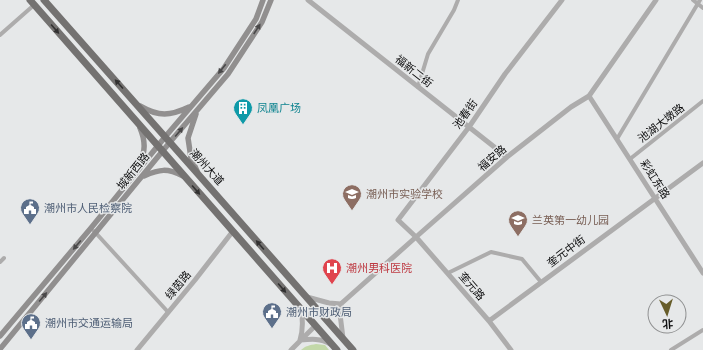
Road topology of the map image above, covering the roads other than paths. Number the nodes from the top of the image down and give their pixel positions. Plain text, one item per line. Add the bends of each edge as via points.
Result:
1 (44, 0) edge
2 (263, 0) edge
3 (271, 0) edge
4 (308, 0) edge
5 (458, 0) edge
6 (562, 0) edge
7 (656, 0) edge
8 (693, 0) edge
9 (32, 2) edge
10 (699, 2) edge
11 (703, 8) edge
12 (0, 35) edge
13 (418, 87) junction
14 (589, 96) junction
15 (703, 101) edge
16 (136, 104) junction
17 (191, 106) junction
18 (197, 110) junction
19 (139, 125) junction
20 (469, 127) junction
21 (167, 139) junction
22 (617, 139) junction
23 (160, 148) junction
24 (507, 157) junction
25 (630, 159) junction
26 (703, 162) edge
27 (138, 171) junction
28 (197, 173) junction
29 (142, 176) junction
30 (185, 177) junction
31 (655, 197) junction
32 (92, 228) junction
33 (233, 231) junction
34 (96, 232) junction
35 (416, 237) junction
36 (4, 258) dead end
37 (0, 262) edge
38 (448, 273) junction
39 (703, 274) edge
40 (542, 282) junction
41 (306, 297) junction
42 (341, 304) junction
43 (300, 309) junction
44 (168, 312) junction
45 (325, 318) junction
46 (489, 321) junction
47 (313, 328) junction
48 (703, 330) edge
49 (0, 336) edge
50 (343, 339) junction
51 (300, 340) junction
52 (335, 348) edge
53 (0, 349) edge
54 (137, 350) edge
55 (291, 350) edge
56 (353, 350) edge
57 (511, 350) edge
58 (671, 350) edge

16 -> 1 highway, 潮州大道
2 -> 17 main road, 城新西路 via 256,19 224,68
18 -> 3 main road, 城新西路 via 228,74 262,22
4 - 13 street, 福新二街
5 - 13 street via 428,54
6 - 20 street, 池春街 via 505,74
7 - 14 street, 福安路
8 - 10 street
9 - 12 street
9 -> 19 highway, 潮州大道
10 - 11 street
10 - 22 street
13 - 20 street, 福新二街
14 - 22 street, 彩虹东路
14 - 24 street, 福安路
15 - 25 street, 池湖大墩路
16 - 17 main road via 156,114 179,112
16 - 21 highway, 潮州大道
17 - 21 main road, 城新西路
21 -> 18 main road, 城新西路
18 - 28 main road via 188,138 191,158
19 - 23 highway, 潮州大道
19 - 27 main road via 145,147
20 - 24 street, 福新二街
20 - 35 street, 池春街 via 398,220
21 - 23 main road, 城新西路
21 - 28 highway, 潮州大道
22 - 25 street, 彩虹东路
23 - 27 main road, 城新西路
23 - 29 main road, 城新西路
23 - 30 highway, 潮州大道
24 - 35 street, 福安路
25 - 31 street, 彩虹东路
26 - 31 street, 奎元中街
27 - 32 main road, 城新西路
41 -> 28 highway, 潮州大道
29 - 30 main road via 164,170 174,171
29 - 34 main road, 城新西路
30 -> 33 highway, 潮州大道
31 - 39 street, 彩虹东路
31 - 40 street, 奎元中街
32 - 34 street
32 -> 49 main road, 城新西路
33 -> 43 highway, 潮州大道
33 - 44 street, 绿茵路
34 - 44 street
53 -> 34 main road, 城新西路
35 - 38 street, 奎元路
35 - 42 street, 福安路
36 - 37 street
38 - 40 street via 491,252 522,259
38 - 46 street, 奎元路
40 - 46 street, 奎元中街
41 - 42 street
41 - 45 highway, 潮州大道
42 - 45 street, 福安路
42 - 50 street
43 - 47 highway, 潮州大道
43 - 51 street
44 - 54 street, 绿茵路
45 - 50 highway, 潮州大道
46 - 57 street, 奎元路
47 - 51 street
47 - 52 highway, 潮州大道
48 - 58 street
50 - 56 highway, 潮州大道
51 - 52 street via 324,341
51 - 55 street

